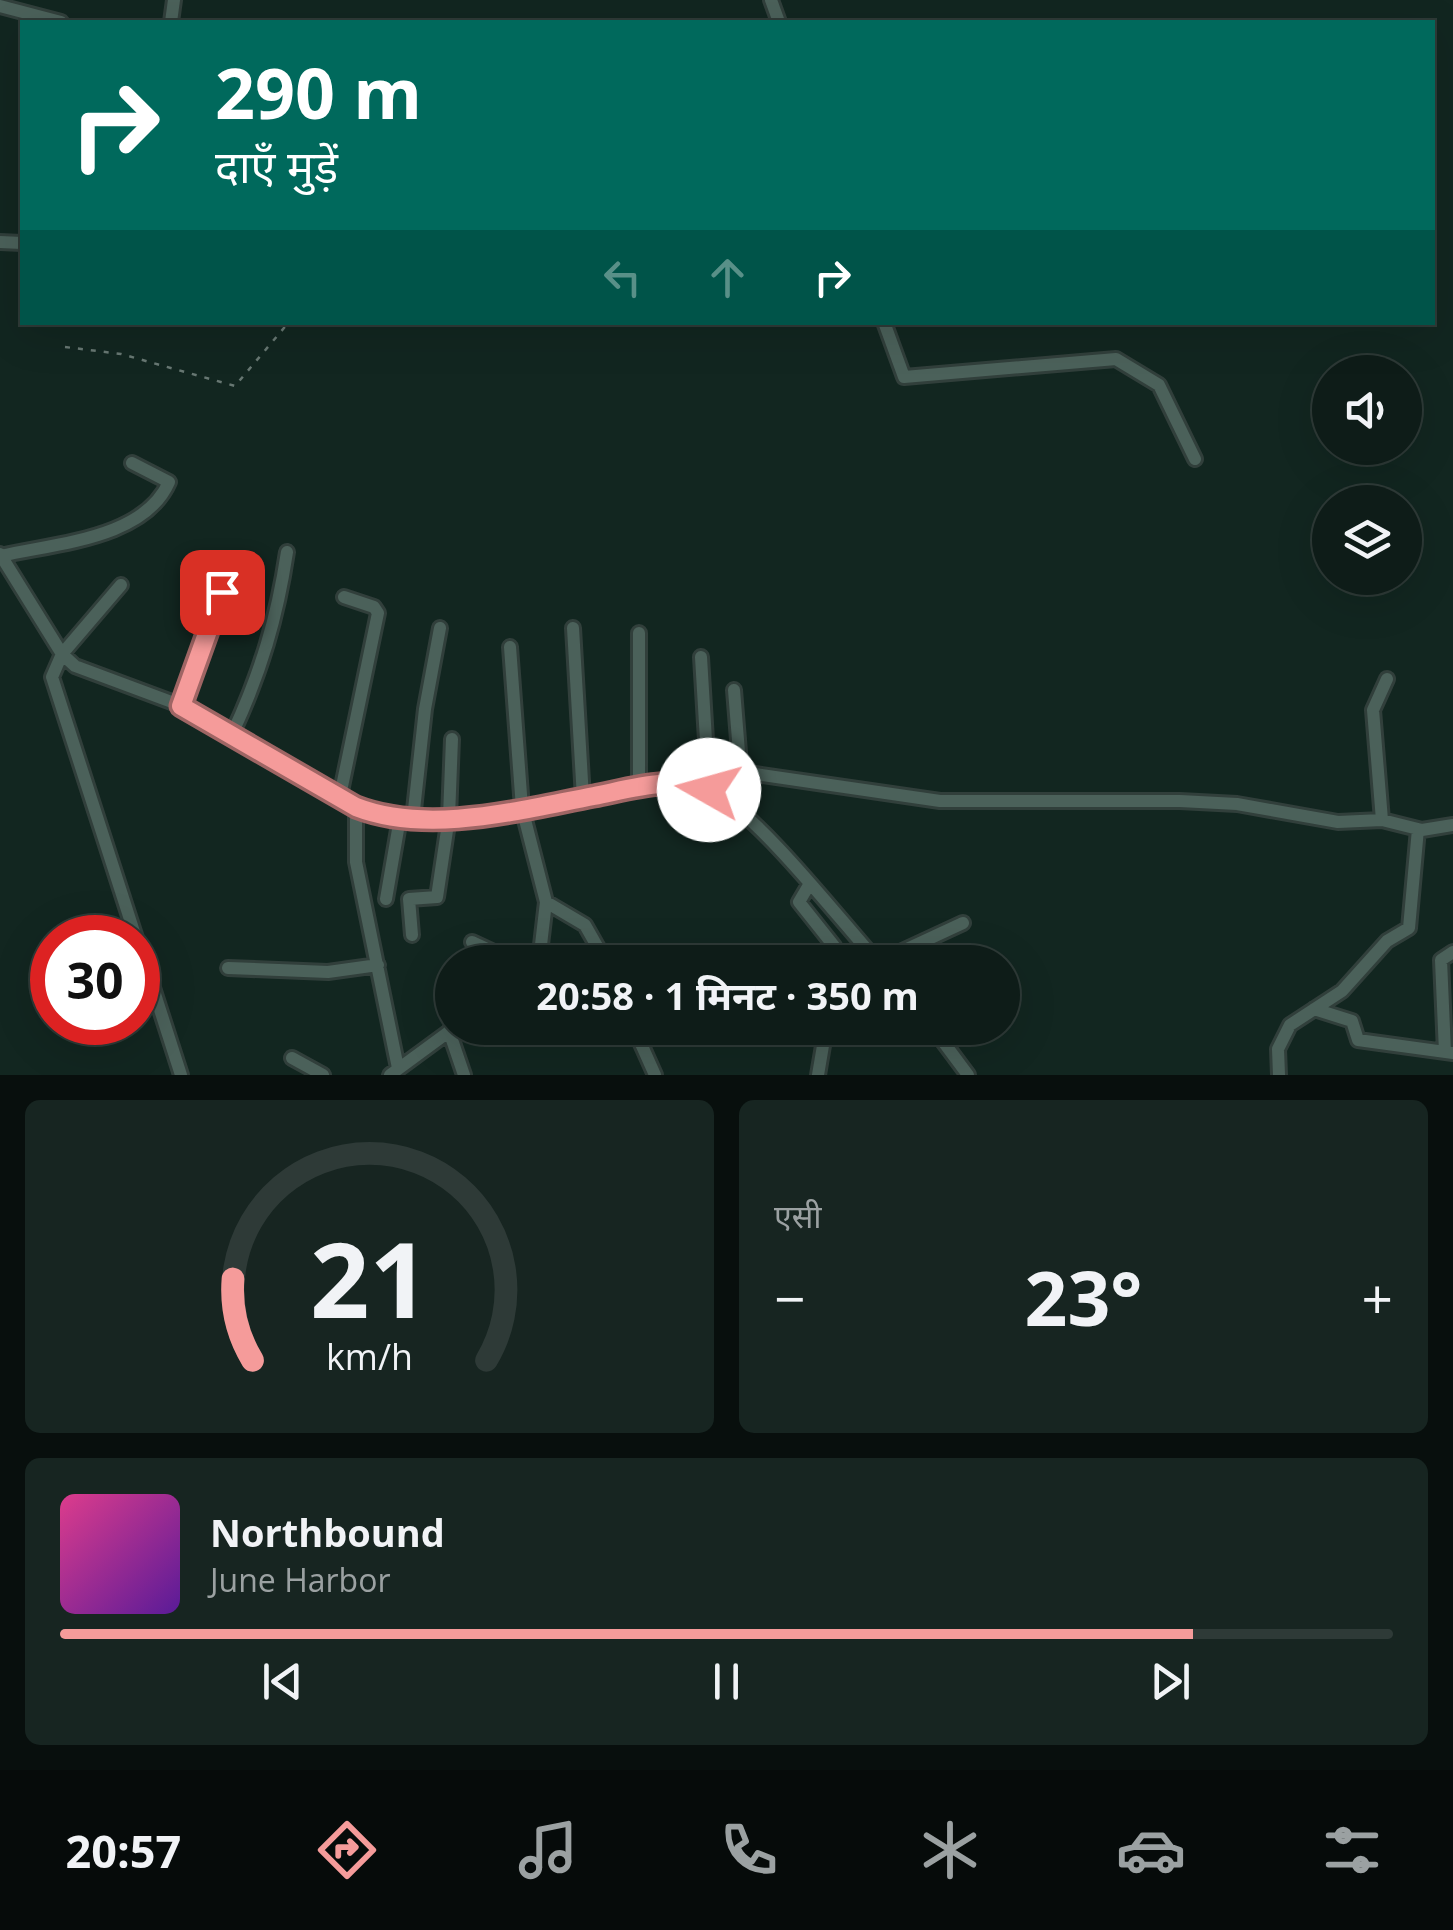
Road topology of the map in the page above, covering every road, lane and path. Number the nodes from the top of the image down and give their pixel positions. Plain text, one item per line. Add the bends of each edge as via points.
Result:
1 (0, 6) edge
2 (54, 20) edge
3 (286, 325) edge
4 (885, 325) edge
5 (65, 346) dead end
6 (1196, 459) dead end
7 (132, 462) dead end
8 (287, 552) dead end
9 (1, 555) edge
10 (121, 585) dead end
11 (222, 592) dead end
12 (344, 597) dead end
13 (440, 628) dead end
14 (573, 628) dead end
15 (639, 633) dead end
16 (510, 647) dead end
17 (62, 654) junction
18 (701, 656) dead end
19 (1387, 679) dead end
20 (734, 690) dead end
21 (181, 706) junction
22 (233, 732) junction
23 (452, 739) dead end
24 (740, 777) junction
25 (639, 787) junction
26 (712, 792) junction
27 (340, 796) junction
28 (583, 798) junction
29 (356, 807) junction
30 (522, 808) junction
31 (449, 817) junction
32 (406, 818) junction
33 (1382, 820) junction
34 (1453, 825) edge
35 (1418, 829) junction
36 (809, 886) junction
37 (386, 899) dead end
38 (546, 902) junction
39 (129, 915) edge
40 (963, 923) dead end
41 (412, 935) dead end
42 (472, 942) dead end
43 (478, 945) edge
44 (538, 945) edge
45 (596, 945) edge
46 (833, 945) edge
47 (863, 945) edge
48 (916, 945) edge
49 (1453, 952) edge
50 (378, 965) junction
51 (228, 968) dead end
52 (1314, 1009) junction
53 (160, 1010) edge
54 (435, 1041) edge
55 (456, 1045) edge
56 (641, 1045) edge
57 (823, 1045) edge
58 (946, 1045) edge
59 (1449, 1052) edge
60 (292, 1058) dead end
61 (394, 1072) edge
62 (181, 1075) edge
63 (323, 1075) edge
64 (464, 1075) edge
65 (653, 1075) edge
66 (818, 1075) edge
67 (968, 1075) edge
68 (1279, 1075) edge

1 - 2 street
3 - 5 path via 235,386
4 - 6 street via 904,376 1116,359 1159,385
7 - 9 street via 169,482 145,515
8 - 22 street via 276,624
9 - 17 street
10 - 17 street
11 - 21 street
12 - 27 street via 378,612
13 - 32 street
14 - 28 street
15 - 25 street
16 - 30 street
17 - 21 street via 88,675
17 - 39 street via 53,686
18 - 26 street
19 - 33 street via 1373,710
20 - 24 street
21 - 22 street
22 - 27 street
23 - 31 street
24 - 26 street
24 - 33 street via 940,801 1237,804 1338,822
25 - 26 street via 688,784
25 - 28 street
26 - 36 street
27 - 29 street
28 - 30 street
29 - 32 street
29 - 50 street via 356,862
30 - 31 street
30 - 38 street
31 - 32 street
31 - 41 street via 436,898 409,899
32 - 37 street
33 - 35 street
34 - 35 street
35 - 52 street via 1409,928 1387,941 1342,992
36 - 46 street via 799,902
36 - 47 street
38 - 44 street
38 - 45 street via 585,926
40 - 48 street
42 - 43 street
49 - 59 street via 1441,957
50 - 51 street via 300,972
50 - 61 street
52 - 59 street via 1352,1022 1358,1040
52 - 68 street via 1283,1035
53 - 62 street
54 - 61 street
55 - 64 street
56 - 65 street
57 - 66 street
58 - 67 street
60 - 63 street

